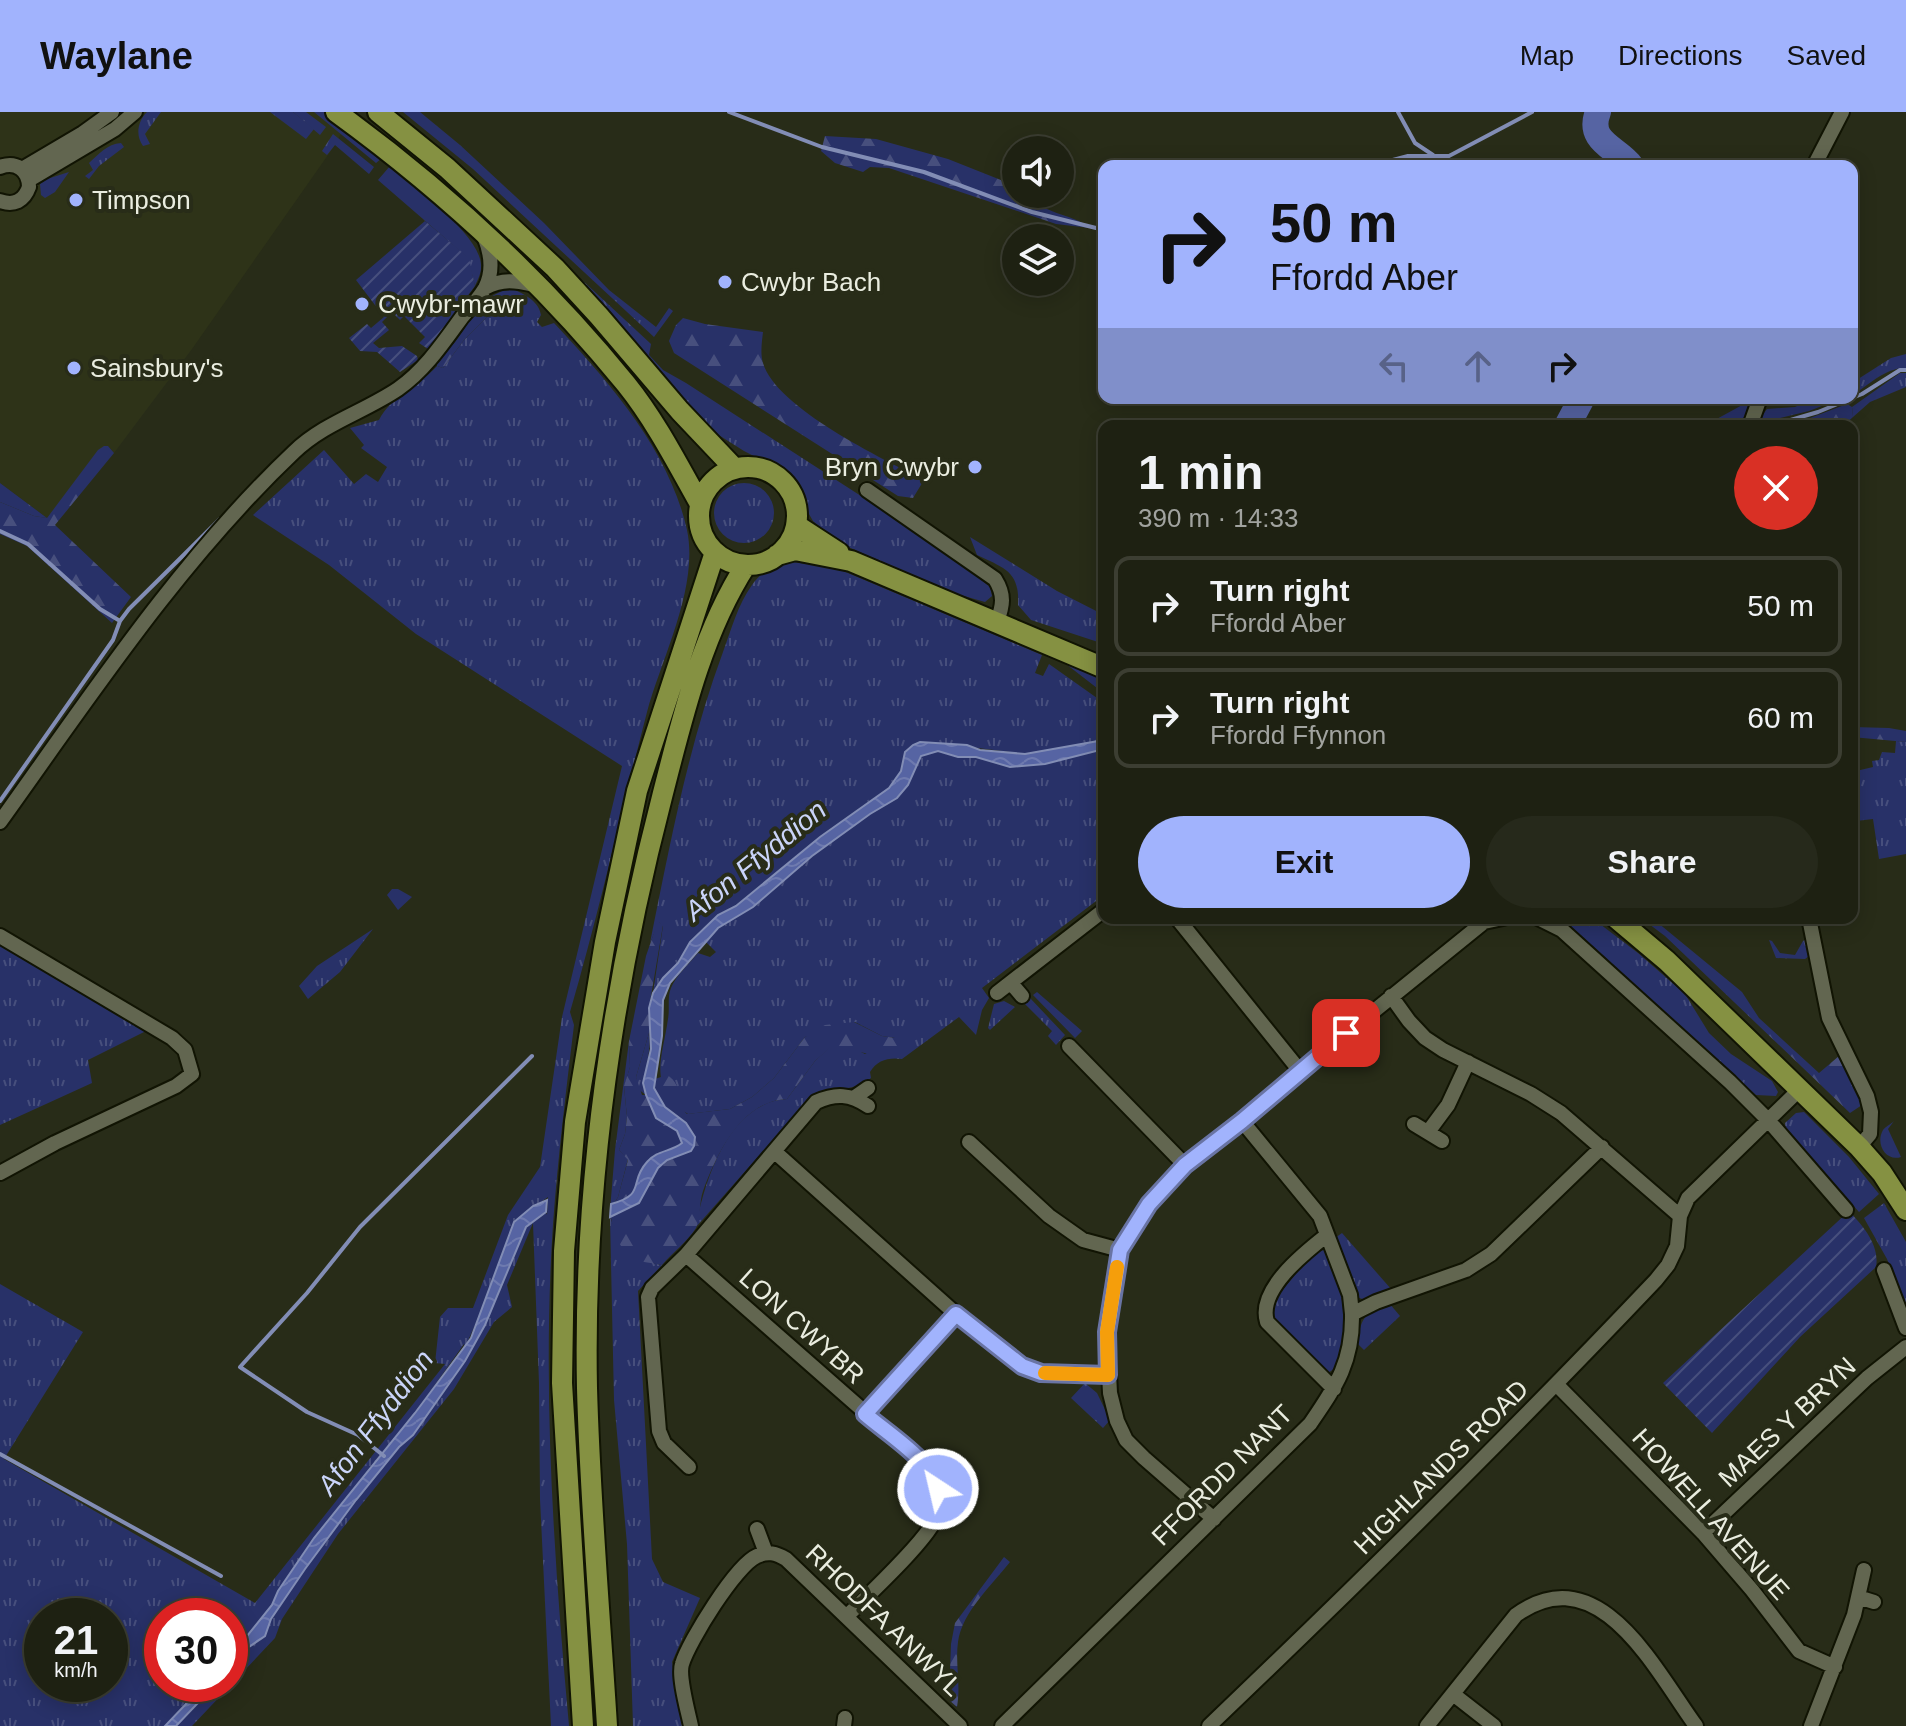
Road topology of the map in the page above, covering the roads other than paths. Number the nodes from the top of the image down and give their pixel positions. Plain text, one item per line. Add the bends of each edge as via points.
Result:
1 (112, 112) edge
2 (135, 112) edge
3 (336, 112) edge
4 (378, 112) edge
5 (1842, 112) edge
6 (1817, 160) edge
7 (0, 167) edge
8 (26, 175) junction
9 (0, 201) edge
10 (483, 234) junction
11 (535, 285) junction
12 (485, 288) junction
13 (735, 469) junction
14 (867, 490) dead end
15 (700, 504) junction
16 (796, 525) junction
17 (715, 552) junction
18 (777, 555) junction
19 (851, 561) junction
20 (746, 565) junction
21 (997, 622) junction
22 (1098, 665) edge
23 (0, 822) edge
24 (1098, 915) edge
25 (1182, 924) edge
26 (1478, 924) edge
27 (1550, 924) edge
28 (1623, 924) edge
29 (1810, 924) edge
30 (0, 936) edge
31 (1011, 983) junction
32 (997, 993) dead end
33 (1022, 996) dead end
34 (1391, 996) junction
35 (1069, 1046) dead end
36 (1468, 1062) junction
37 (1300, 1071) junction
38 (868, 1088) dead end
39 (1800, 1089) junction
40 (855, 1097) junction
41 (868, 1106) dead end
42 (1768, 1120) junction
43 (1242, 1121) junction
44 (1414, 1124) dead end
45 (1428, 1132) junction
46 (1442, 1141) dead end
47 (969, 1142) dead end
48 (993, 1142) dead end
49 (1602, 1147) junction
50 (1859, 1147) junction
51 (775, 1152) junction
52 (995, 1165) junction
53 (1185, 1165) junction
54 (0, 1173) edge
55 (1846, 1210) dead end
56 (1906, 1210) edge
57 (1680, 1219) junction
58 (1327, 1235) junction
59 (1120, 1250) junction
60 (686, 1255) junction
61 (1884, 1270) dead end
62 (956, 1314) junction
63 (1352, 1314) junction
64 (1906, 1328) edge
65 (1906, 1347) edge
66 (1108, 1375) junction
67 (1557, 1385) junction
68 (1334, 1389) junction
69 (865, 1414) junction
70 (689, 1467) dead end
71 (1214, 1519) junction
72 (757, 1529) dead end
73 (1703, 1533) junction
74 (766, 1553) junction
75 (1864, 1570) dead end
76 (1858, 1597) junction
77 (1874, 1602) dead end
78 (847, 1616) junction
79 (1835, 1667) junction
80 (1453, 1694) junction
81 (583, 1726) edge
82 (607, 1726) edge
83 (691, 1726) edge
84 (960, 1726) edge
85 (1002, 1726) edge
86 (1209, 1726) edge
87 (1427, 1726) edge
88 (1494, 1726) edge
89 (1696, 1726) edge
90 (1811, 1726) edge

1 - 8 street
2 - 8 street via 104,137
3 - 10 main road
4 - 13 main road via 555,268
5 - 6 street
7 - 8 street via 9,165
8 - 9 street via 27,194 8,204
10 - 11 main road
10 - 12 street via 491,254
11 - 12 street via 511,280
11 - 15 main road via 627,385
12 - 23 street via 427,363 397,389 297,449 249,497 101,680
13 - 15 main road via 713,482
13 - 16 main road via 752,467 786,485
14 - 21 street via 995,579 1003,603
15 - 17 main road via 700,527
16 - 18 main road
16 - 19 main road
17 - 20 main road
17 - 81 main road via 637,791 575,1122 564,1251 562,1383
18 - 19 main road via 795,550
18 - 20 main road
19 - 21 main road
20 - 82 main road via 703,657 653,832 617,1001 596,1158 587,1387
21 - 22 main road
24 - 31 street
25 - 37 street
26 - 34 street
27 - 42 street
28 - 39 main road
29 - 50 street via 1829,1018 1871,1112 1870,1134
30 - 54 street via 172,1038 185,1050 192,1074
31 - 32 street
31 - 33 street
34 - 36 street via 1425,1038
34 - 37 street
35 - 53 street via 1098,1064
36 - 45 street
36 - 49 street via 1561,1113
37 - 43 street
38 - 40 street
39 - 42 street
39 - 50 main road
40 - 41 street
40 - 51 street via 816,1102
42 - 55 street
42 - 57 street via 1688,1198
43 - 53 street
43 - 58 street, FFORDD NANT via 1309,1201
44 - 45 street
45 - 46 street
47 - 52 street
48 - 52 street via 987,1151
49 - 57 street
49 - 63 street via 1491,1254 1466,1270
50 - 56 main road
51 - 60 street
51 - 62 street
52 - 59 street via 1083,1240
53 - 59 street via 1149,1204
57 - 67 street, HIGHLANDS ROAD via 1668,1265
58 - 63 street, FFORDD NANT
58 - 68 street via 1269,1293 1264,1313
59 - 66 street via 1107,1332
60 - 69 street, LON CWYBR
60 - 70 street via 648,1297 659,1431 674,1460
61 - 64 street
62 - 66 street via 1022,1366 1041,1373
62 - 69 street
63 - 68 street, FFORDD NANT via 1350,1355
65 - 73 street, MAES Y BRYN
66 - 71 street via 1126,1440
67 - 73 street, HOWELL AVENUE
67 - 86 street, HIGHLANDS ROAD
68 - 71 street, FFORDD NANT via 1310,1424
69 - 78 street, LON CWYBR via 935,1477 938,1506 935,1520 911,1551
71 - 85 street, FFORDD NANT
72 - 74 street
73 - 79 street, HOWELL AVENUE via 1799,1651
74 - 78 street, RHODFA ANWYL via 786,1559
74 - 83 street, RHODFA ANWYL via 745,1564 706,1617 681,1667
75 - 76 street
76 - 77 street
76 - 79 street
78 - 84 street, RHODFA ANWYL
79 - 90 street
80 - 87 street
80 - 88 street
80 - 89 street via 1516,1615 1528,1606 1567,1597 1612,1616

